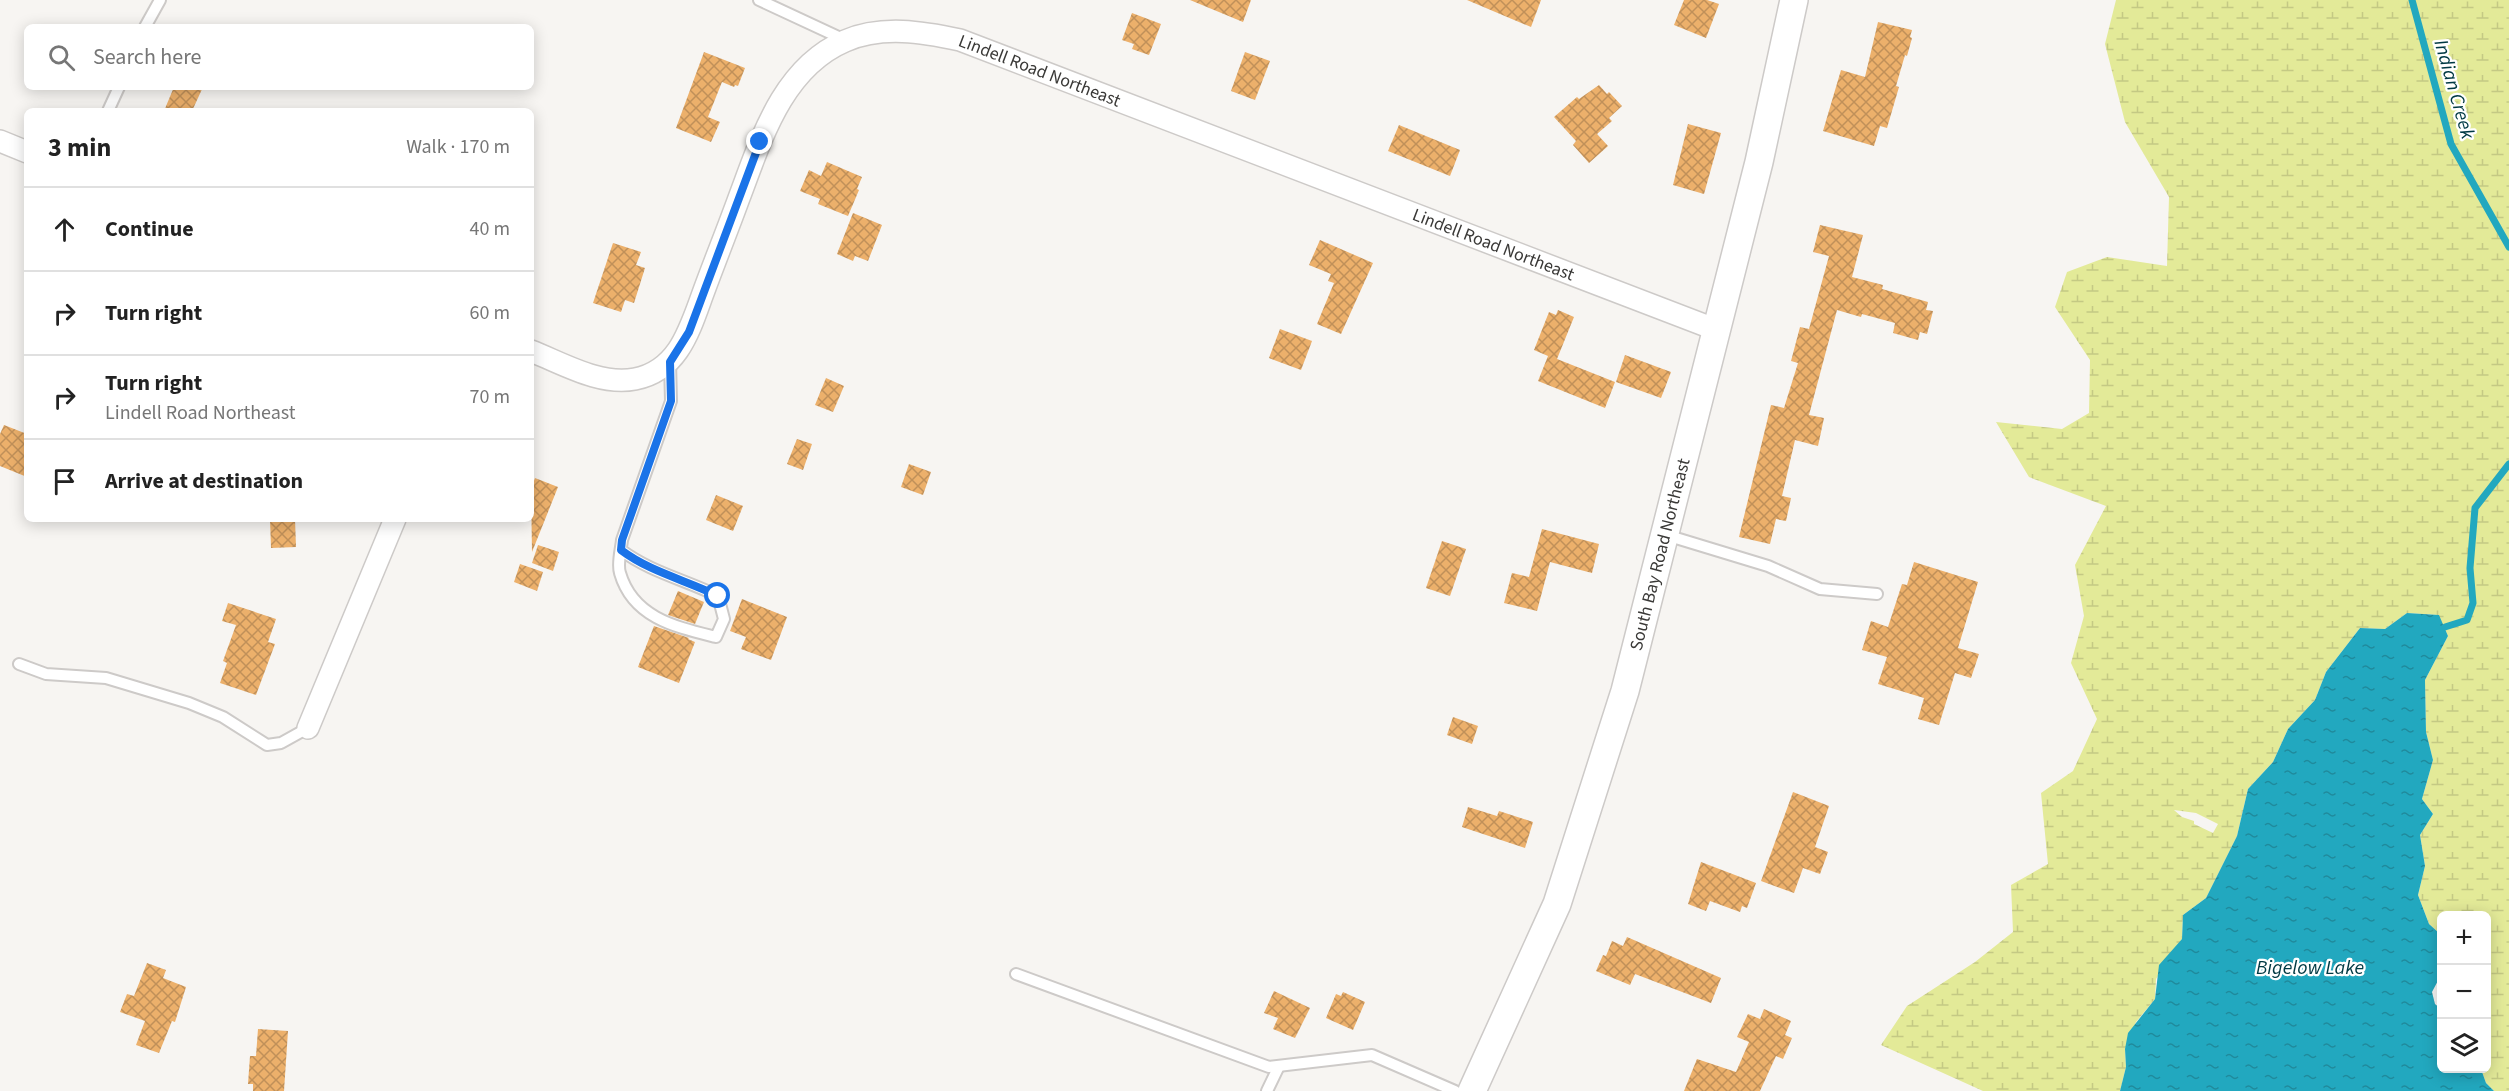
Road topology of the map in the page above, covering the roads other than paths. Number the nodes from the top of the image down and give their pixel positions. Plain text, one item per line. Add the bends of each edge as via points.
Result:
1 (160, 0) edge
2 (759, 0) edge
3 (1794, 0) edge
4 (147, 24) edge
5 (846, 40) junction
6 (118, 90) edge
7 (109, 108) edge
8 (0, 141) edge
9 (24, 151) edge
10 (1717, 330) junction
11 (534, 352) edge
12 (670, 362) junction
13 (394, 522) edge
14 (1666, 535) junction
15 (621, 550) junction
16 (1877, 594) dead end
17 (19, 664) dead end
18 (308, 728) joint
19 (1016, 974) dead end
20 (1279, 1066) junction
21 (1267, 1091) edge
22 (1455, 1091) edge
23 (1472, 1091) edge

1 - 4 lane
2 - 5 lane
3 - 10 street, South Bay Road Northeast
5 - 10 street, Lindell Road Northeast via 884,32 915,31 960,40
5 - 12 street, Lindell Road Northeast via 812,63 777,105 689,332
6 - 7 lane
8 - 9 street
10 - 14 street, South Bay Road Northeast
11 - 12 street, Lindell Road Northeast via 608,380 645,377
12 - 15 lane via 671,401
13 - 18 street
14 - 16 lane via 1768,566 1820,589
14 - 23 street, South Bay Road Northeast via 1603,766 1557,904
15 - 15 lane via 619,572 636,605 672,626 716,637 724,619 718,596 639,564
17 - 18 lane via 53,675 106,678 189,703 224,717 267,745 281,743
19 - 20 lane via 1269,1067
20 - 21 lane
20 - 22 lane via 1371,1055

